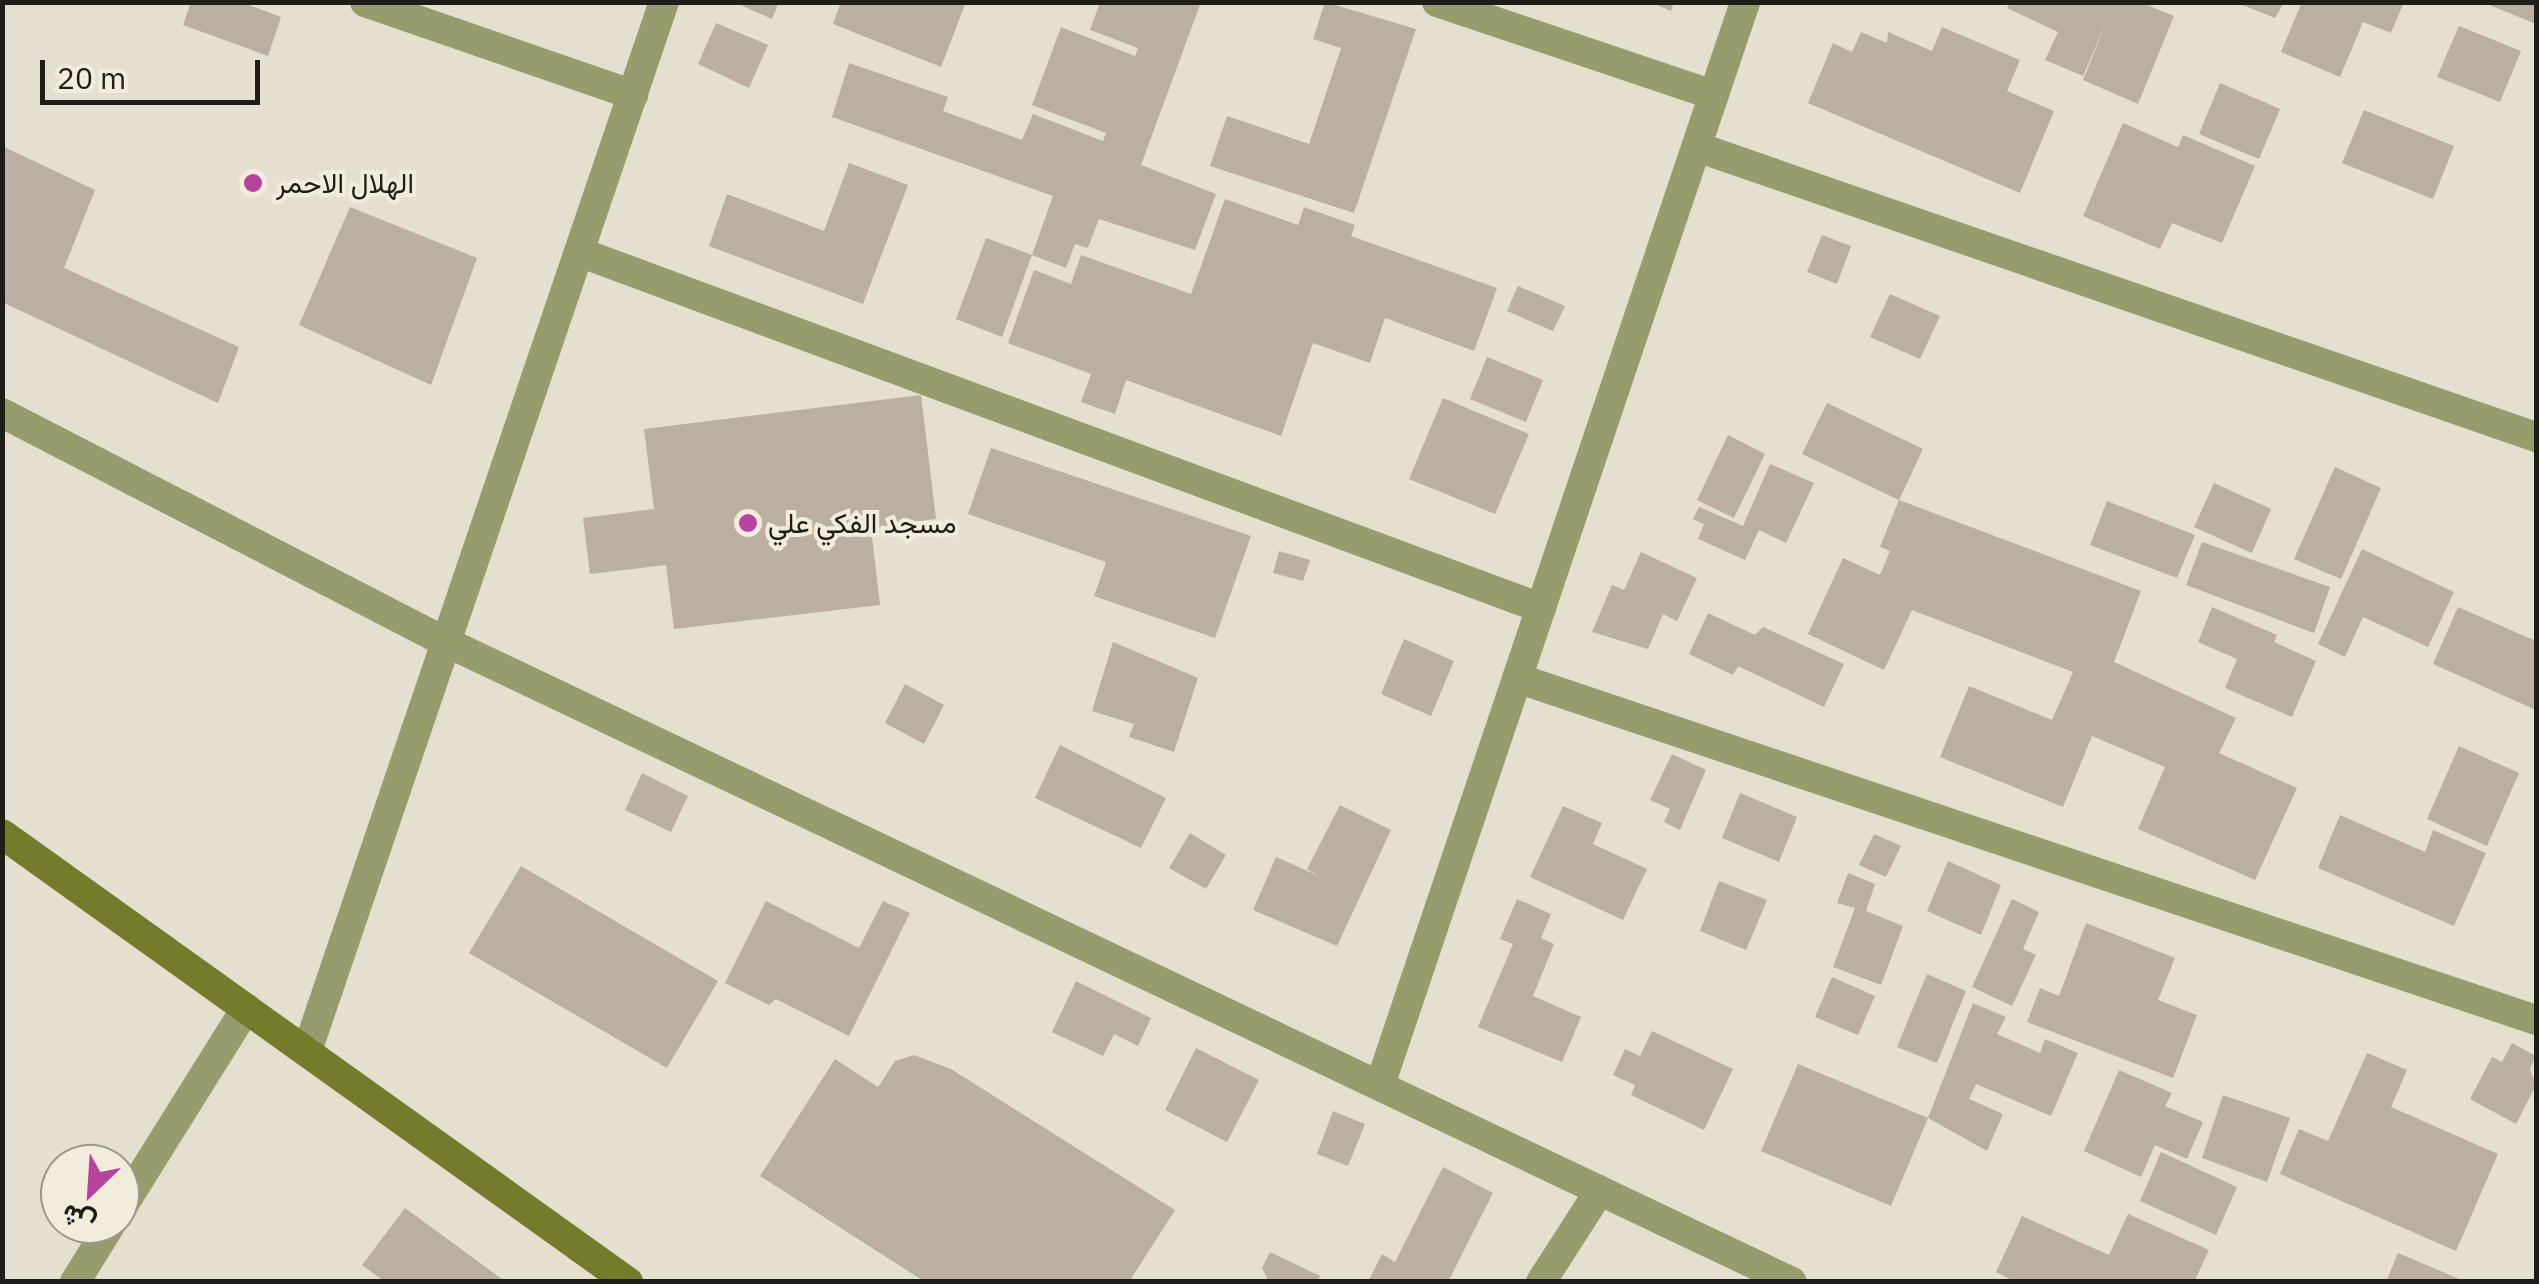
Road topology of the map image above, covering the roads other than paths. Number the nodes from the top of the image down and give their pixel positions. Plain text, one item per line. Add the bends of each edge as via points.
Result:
1 (366, 2) edge
2 (664, 2) edge
3 (1437, 2) edge
4 (1746, 2) edge
5 (633, 94) junction
6 (1714, 96) junction
7 (1697, 147) junction
8 (580, 252) junction
9 (2, 413) edge
10 (2536, 437) edge
11 (1541, 608) junction
12 (446, 642) junction
13 (1518, 678) junction
14 (2, 834) edge
15 (246, 1008) junction
16 (2536, 1020) edge
17 (307, 1051) junction
18 (1380, 1085) junction
19 (140, 1178) edge
20 (1600, 1190) junction
21 (99, 1244) edge
22 (75, 1282) edge
23 (628, 1282) edge
24 (1541, 1282) edge
25 (1792, 1282) edge

1 - 5 street
2 - 5 street
3 - 6 street
4 - 6 street
5 - 8 street
6 - 7 street
7 - 10 street
7 - 11 street
8 - 11 street
8 - 12 street
9 - 12 street
11 - 13 street
12 - 17 street
12 - 18 street
13 - 16 street
13 - 18 street
14 - 15 street
15 - 17 street
15 - 19 street
17 - 23 street
18 - 20 street
20 - 24 street
20 - 25 street
21 - 22 street

